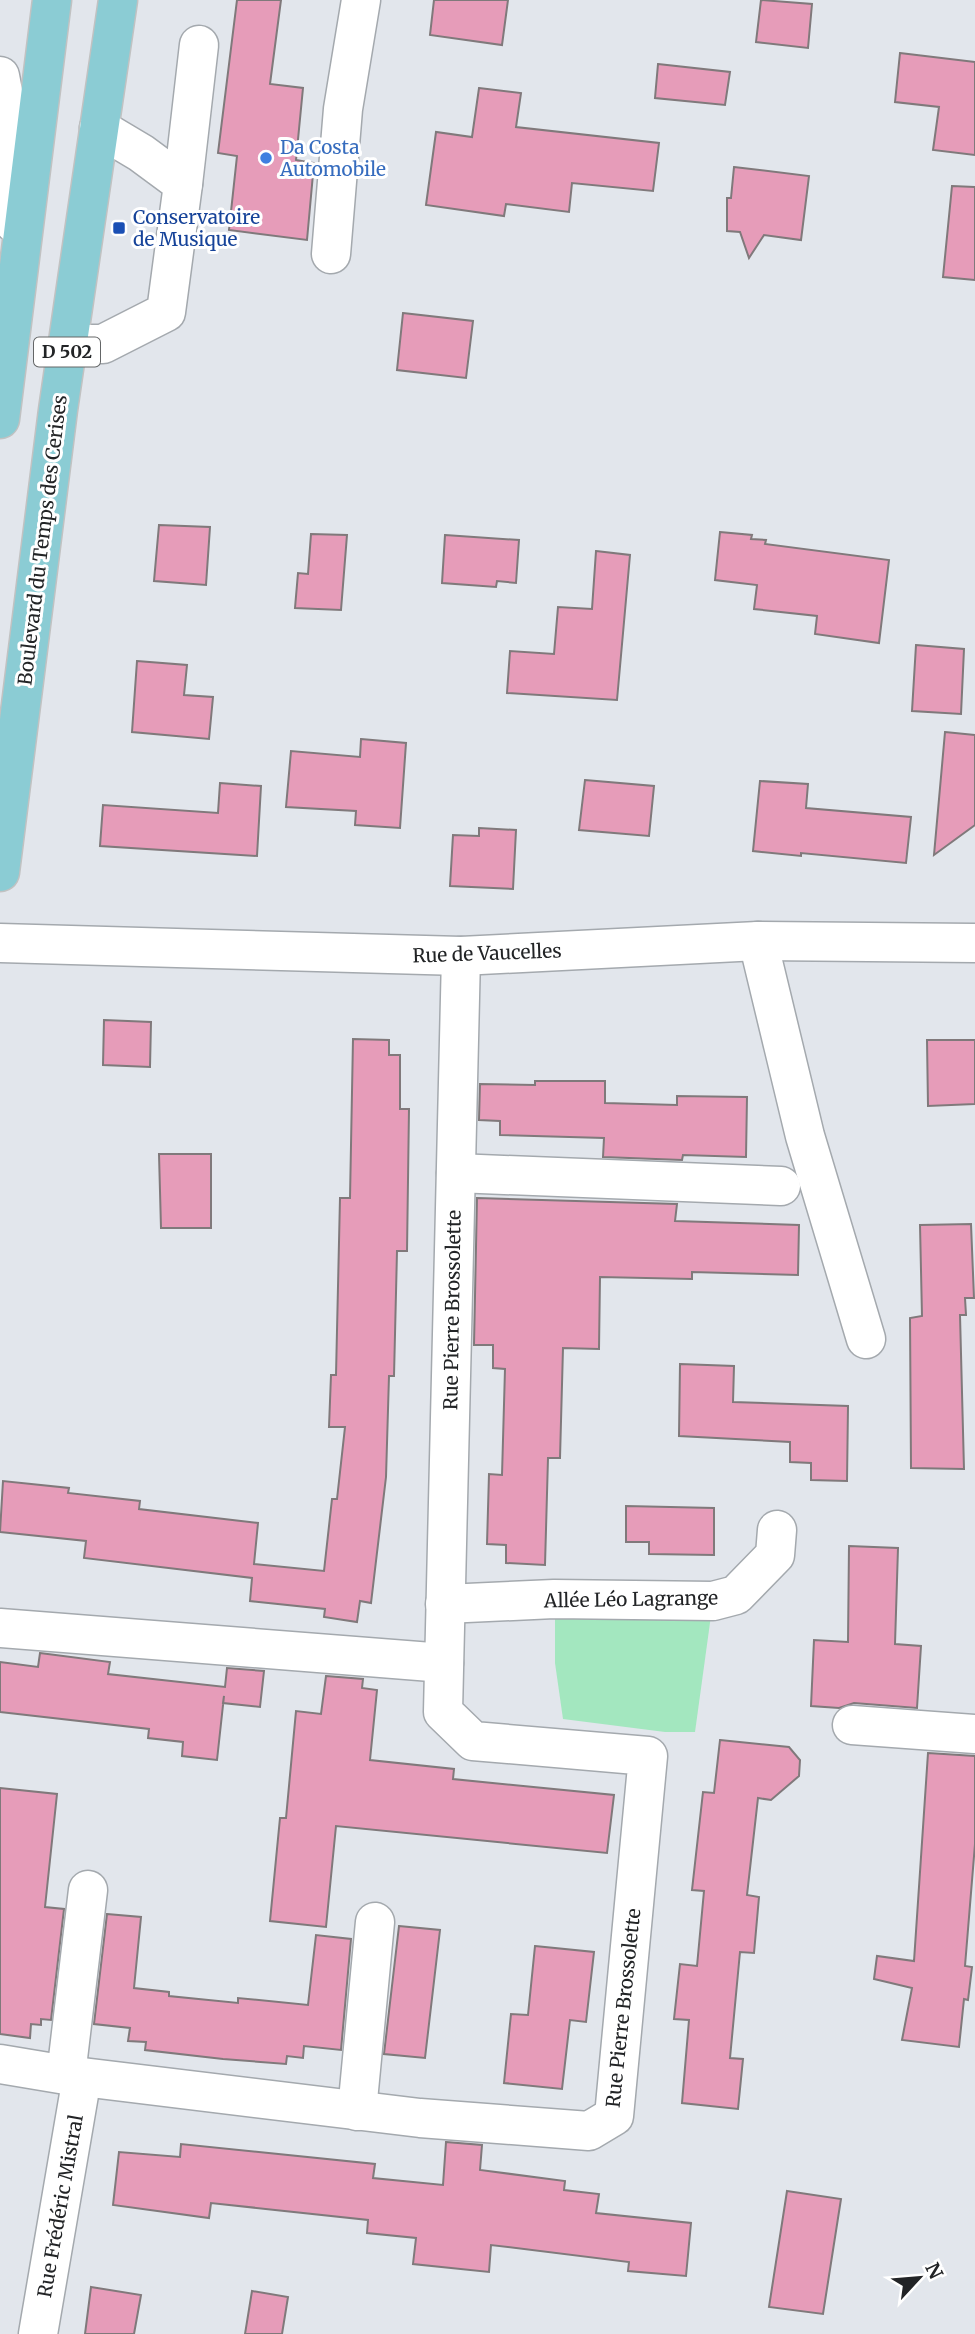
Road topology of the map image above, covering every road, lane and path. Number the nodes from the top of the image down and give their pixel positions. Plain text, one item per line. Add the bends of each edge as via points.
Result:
1 (52, 0) edge
2 (118, 0) edge
3 (361, 0) edge
4 (199, 45) dead end
5 (0, 76) edge
6 (99, 128) junction
7 (183, 184) junction
8 (331, 254) dead end
9 (19, 273) junction
10 (68, 344) junction
11 (0, 418) edge
12 (0, 872) edge
13 (758, 942) junction
14 (0, 943) edge
15 (975, 943) edge
16 (461, 956) junction
17 (456, 1173) junction
18 (781, 1186) dead end
19 (866, 1339) dead end
20 (776, 1530) dead end
21 (445, 1604) junction
22 (0, 1628) edge
23 (443, 1663) junction
24 (852, 1725) dead end
25 (975, 1734) edge
26 (88, 1890) dead end
27 (375, 1922) dead end
28 (0, 2064) edge
29 (74, 2076) junction
30 (357, 2111) junction
31 (38, 2334) edge

1 - 9 main road, D 502
2 - 6 main road, Boulevard du Temps des Cerises / D 502
3 - 8 street via 343,109
4 - 7 street
5 - 9 street via 10,128
6 - 7 street
6 - 10 main road, Boulevard du Temps des Cerises / D 502
7 - 10 street via 166,312 103,344
9 - 11 main road, D 502
10 - 12 main road, Boulevard du Temps des Cerises / D 502
13 - 15 street, Rue de Vaucelles
13 - 16 street, Rue de Vaucelles
13 - 19 street via 805,1136
14 - 16 street, Rue de Vaucelles
16 - 17 street, Rue Pierre Brossolette
17 - 18 street
17 - 21 street, Rue Pierre Brossolette
20 - 21 street, Allée Léo Lagrange via 775,1555 736,1595 713,1601 554,1599
21 - 23 street, Rue Pierre Brossolette
22 - 23 street
23 - 30 street, Rue Pierre Brossolette via 443,1713 473,1741 648,1756 614,2116 589,2131
24 - 25 street
26 - 29 street, Rue Frédéric Mistral
27 - 30 street
28 - 29 street, Rue Pierre Brossolette
29 - 30 street, Rue Pierre Brossolette
29 - 31 street, Rue Frédéric Mistral

